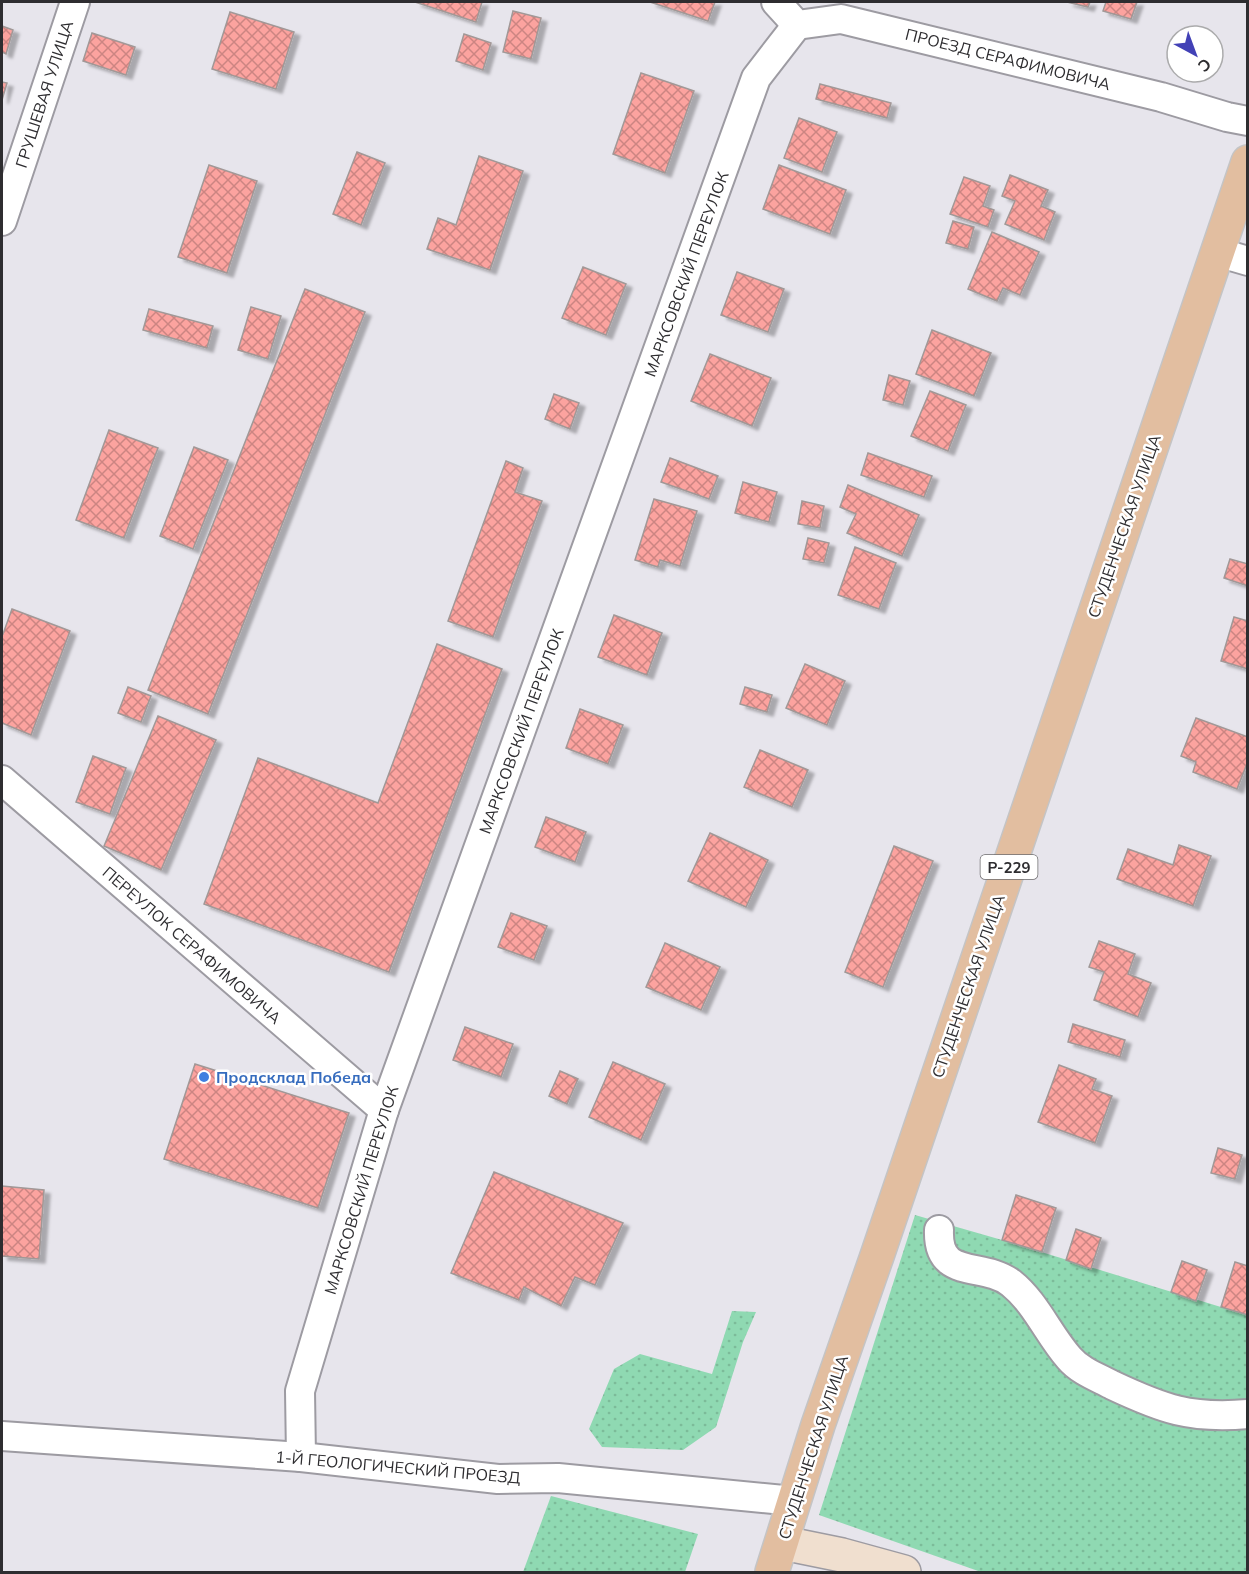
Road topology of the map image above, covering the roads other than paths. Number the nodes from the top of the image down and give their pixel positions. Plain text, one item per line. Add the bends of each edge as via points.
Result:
1 (75, 2) edge
2 (776, 2) edge
3 (797, 25) junction
4 (1248, 121) edge
5 (1248, 162) edge
6 (2, 221) edge
7 (1232, 257) edge
8 (2, 780) edge
9 (384, 1110) junction
10 (939, 1230) dead end
11 (1248, 1414) edge
12 (2, 1436) edge
13 (301, 1457) junction
14 (794, 1501) junction
15 (778, 1558) edge
16 (904, 1572) edge

1 - 6 street, ГРУШЕВАЯ УЛИЦА
2 - 3 street
3 - 4 street, ПРОЕЗД СЕРАФИМОВИЧА via 841,19
3 - 9 street, МАРКСОВСКИЙ ПЕРЕУЛОК via 756,78
5 - 7 main road, СТУДЕНЧЕСКАЯ УЛИЦА / Р-229
7 - 14 main road, СТУДЕНЧЕСКАЯ УЛИЦА / Р-229 via 877,1256
8 - 9 street, ПЕРЕУЛОК СЕРАФИМОВИЧА
9 - 13 street, МАРКСОВСКИЙ ПЕРЕУЛОК via 300,1391
10 - 11 street via 939,1242 947,1259 956,1266 1005,1279 1023,1292 1056,1342 1089,1374 1158,1406 1184,1413 1211,1417
12 - 13 street, 1-Й ГЕОЛОГИЧЕСКИЙ ПРОЕЗД
13 - 14 street, 1-Й ГЕОЛОГИЧЕСКИЙ ПРОЕЗД via 498,1479 558,1478
14 - 15 main road, СТУДЕНЧЕСКАЯ УЛИЦА / Р-229
15 - 16 street via 842,1555

